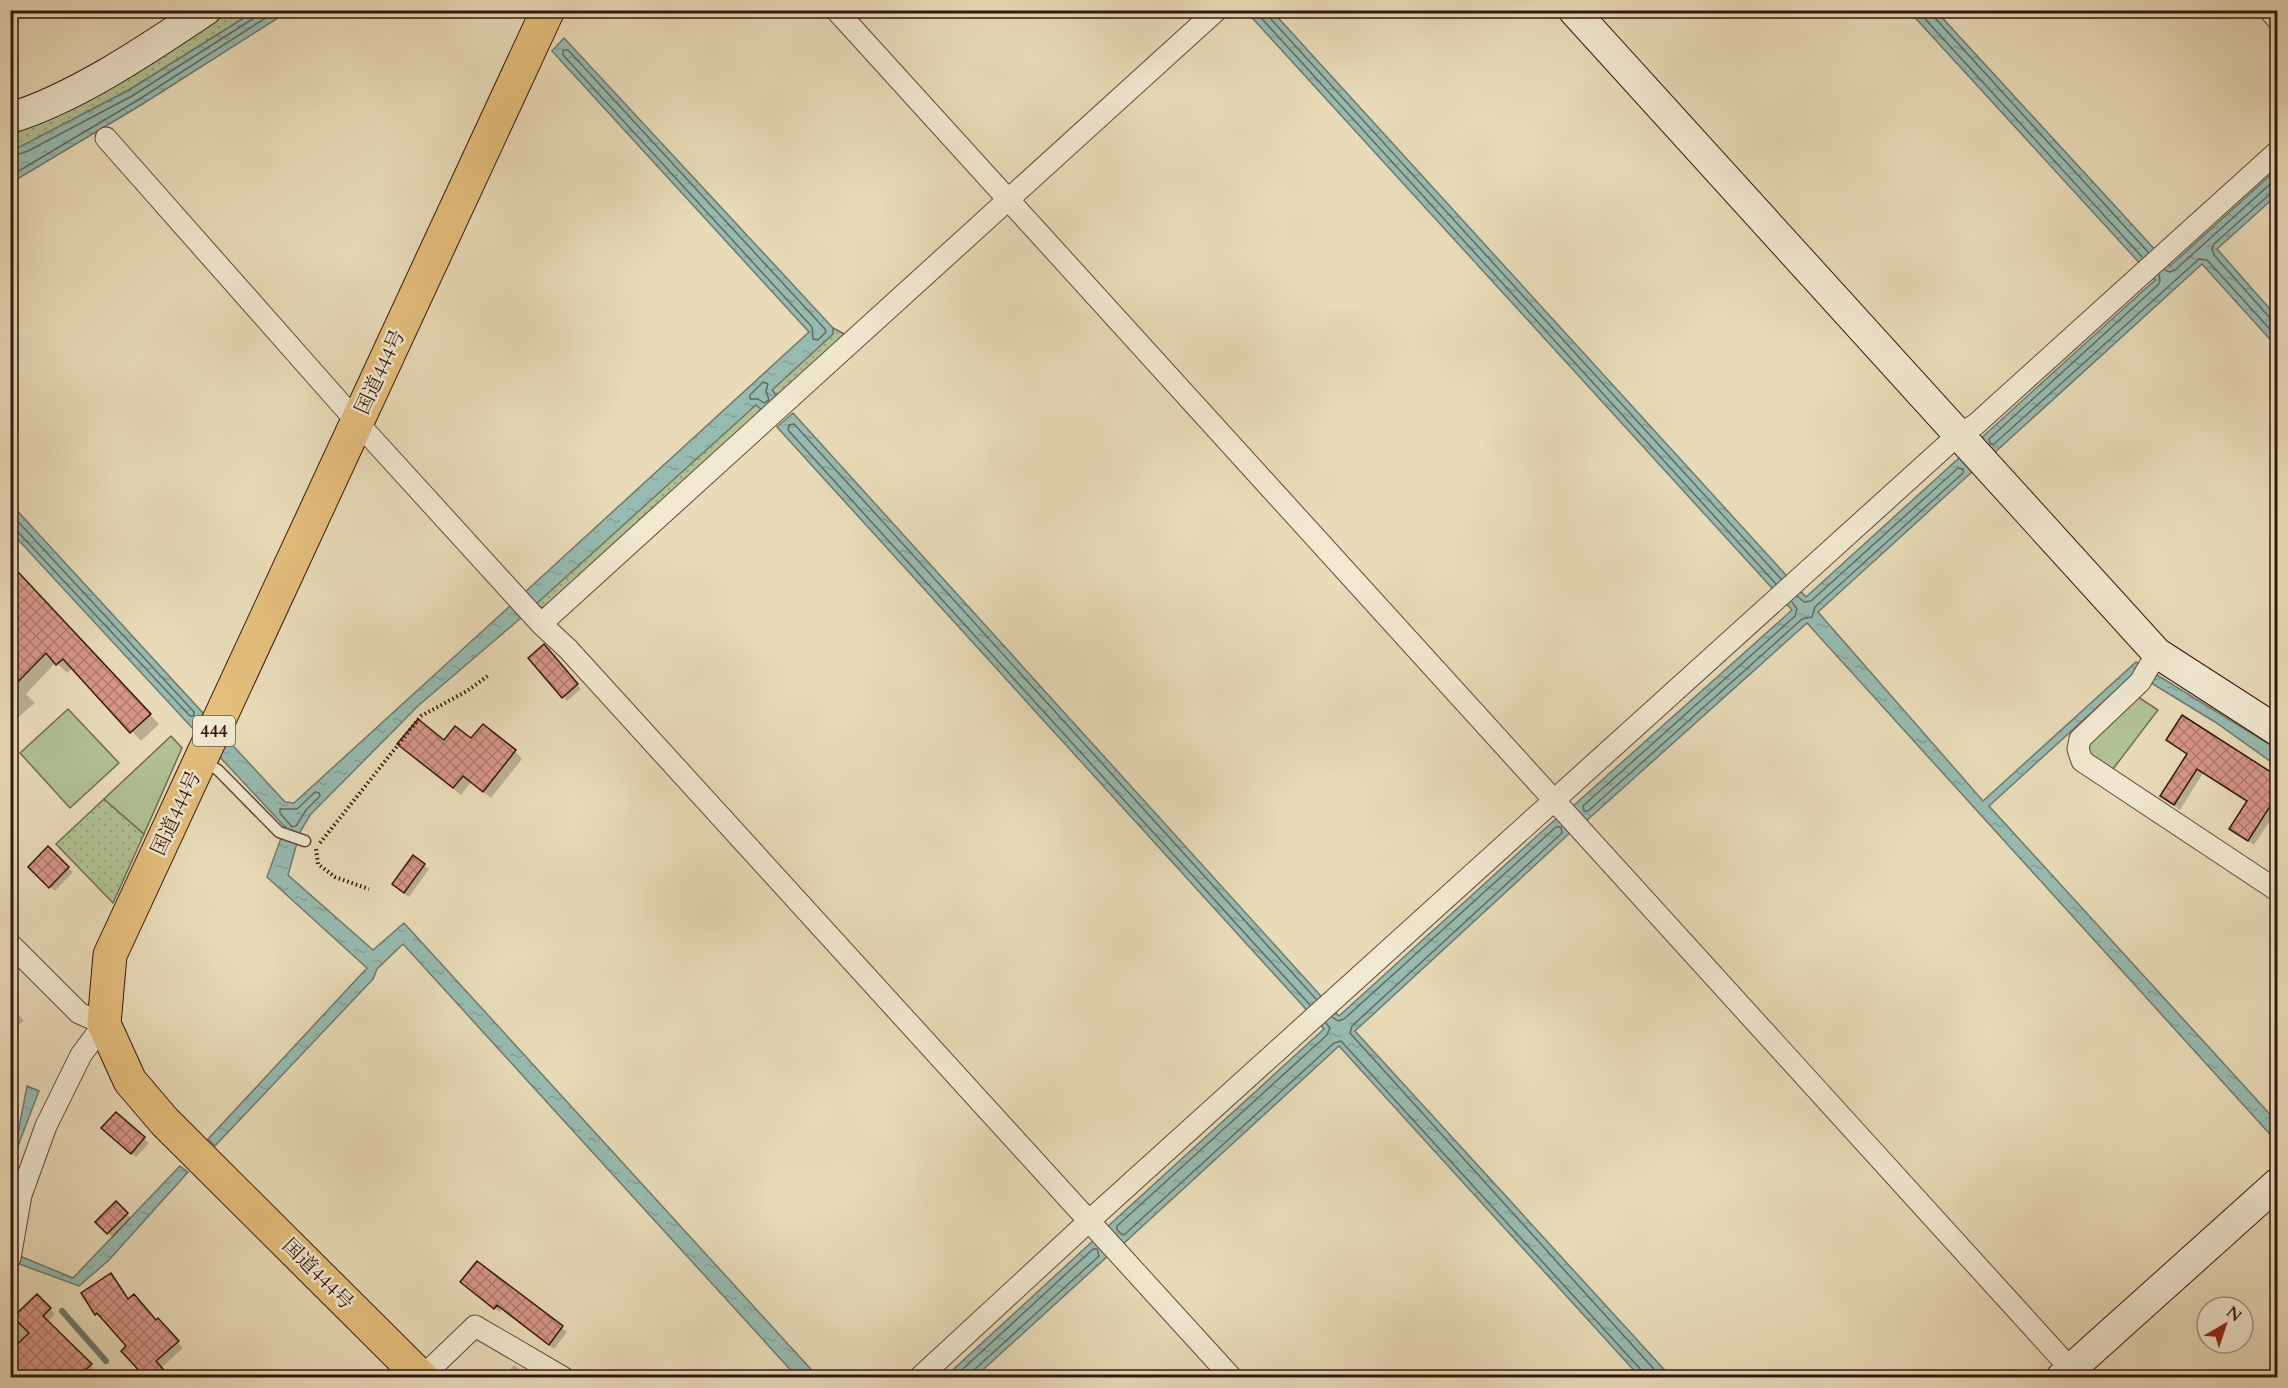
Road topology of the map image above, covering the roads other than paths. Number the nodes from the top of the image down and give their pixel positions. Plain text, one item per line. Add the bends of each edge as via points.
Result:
1 (206, 10) edge
2 (548, 10) edge
3 (836, 10) edge
4 (1217, 10) edge
5 (1573, 10) edge
6 (2269, 10) edge
7 (2277, 20) edge
8 (10, 118) edge
9 (106, 138) dead end
10 (2277, 151) edge
11 (1008, 201) junction
12 (357, 422) junction
13 (1959, 434) junction
14 (541, 624) junction
15 (2150, 667) junction
16 (2277, 731) edge
17 (201, 759) junction
18 (1554, 800) junction
19 (305, 841) road end
20 (2277, 891) edge
21 (13, 951) edge
22 (104, 1024) junction
23 (2277, 1183) edge
24 (1089, 1221) junction
25 (11, 1253) edge
26 (2070, 1374) edge
27 (422, 1377) edge
28 (564, 1377) edge
29 (919, 1377) edge
30 (1232, 1377) edge

1 - 8 street via 81,87
2 - 12 highway, 国道444号 / 444
3 - 11 street
4 - 11 street
5 - 13 street
6 - 7 street
9 - 12 street
10 - 13 street via 1975,425
11 - 14 street
11 - 18 street
12 - 14 street
12 - 17 highway, 国道444号 / 444
13 - 15 street
13 - 18 street
14 - 24 street
15 - 16 street
15 - 20 street via 2080,739 2082,761
17 - 19 lane via 218,770 279,832
17 - 22 highway, 国道444号 / 444 via 110,955
18 - 24 street
18 - 26 street
21 - 22 street via 78,1013
22 - 25 street via 81,1054 46,1126 21,1195
22 - 27 highway, 国道444号 / 444 via 130,1081 165,1122
23 - 26 street
24 - 29 street
24 - 30 street
27 - 28 street via 475,1326

